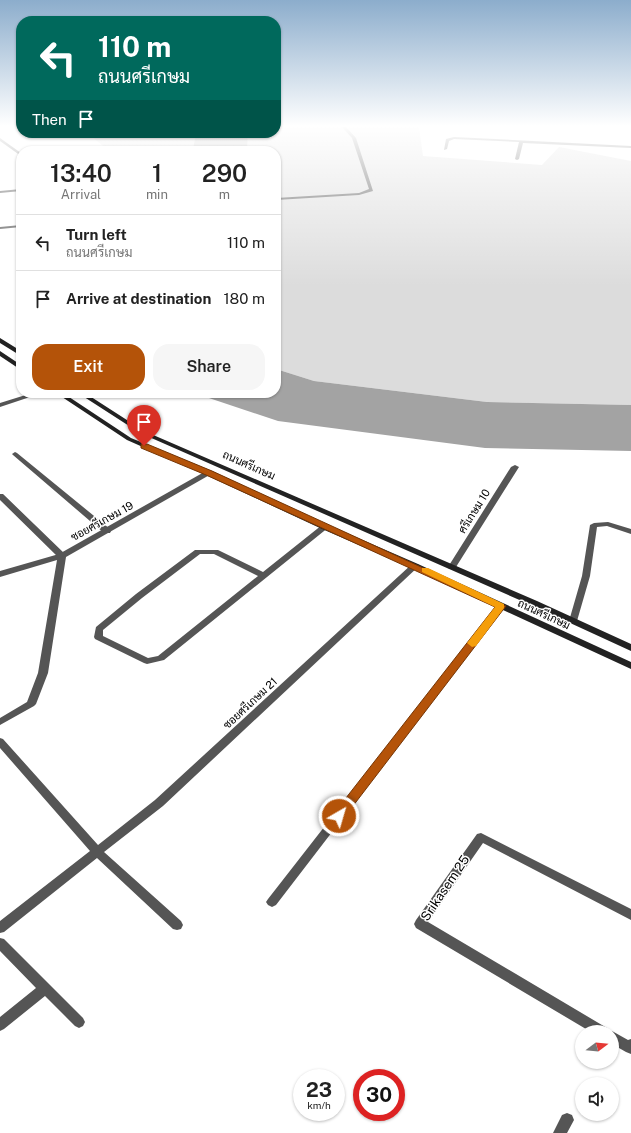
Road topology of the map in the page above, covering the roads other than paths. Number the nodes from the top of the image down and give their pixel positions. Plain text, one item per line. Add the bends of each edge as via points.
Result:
1 (368, 180) edge
2 (16, 190) edge
3 (0, 192) edge
4 (281, 198) edge
5 (16, 226) edge
6 (0, 228) edge
7 (0, 340) edge
8 (16, 351) edge
9 (0, 353) edge
10 (16, 364) edge
11 (23, 398) edge
12 (67, 398) edge
13 (89, 398) edge
14 (0, 405) edge
15 (155, 437) junction
16 (167, 442) junction
17 (144, 446) junction
18 (156, 451) junction
19 (15, 454) dead end
20 (515, 467) dead end
21 (209, 473) junction
22 (0, 496) edge
23 (325, 527) junction
24 (107, 531) junction
25 (631, 532) edge
26 (62, 556) junction
27 (415, 566) junction
28 (452, 567) junction
29 (0, 574) edge
30 (264, 576) junction
31 (501, 606) junction
32 (572, 621) junction
33 (631, 648) edge
34 (631, 666) edge
35 (0, 722) edge
36 (0, 742) edge
37 (98, 853) junction
38 (272, 902) dead end
39 (631, 915) edge
40 (177, 925) dead end
41 (0, 928) edge
42 (0, 943) edge
43 (45, 988) junction
44 (79, 1022) dead end
45 (0, 1025) edge
46 (591, 1025) edge
47 (619, 1041) edge
48 (631, 1045) edge
49 (567, 1120) dead end
50 (560, 1133) edge

1 - 4 street via 371,190 359,194
2 - 3 street
5 - 6 street
7 - 8 main road
9 - 10 main road
11 - 14 street
12 - 17 main road, ถนนศรีเกษม
13 - 15 main road, ถนนศรีเกษม via 142,432
15 - 16 main road, ถนนศรีเกษม
15 - 17 main road via 153,443
16 - 18 main road via 157,446
16 - 28 main road, ถนนศรีเกษม
17 - 18 main road, ถนนศรีเกษม
18 - 21 main road, ถนนศรีเกษม
19 - 24 street
20 - 28 street, ศรีเกษม 10
21 - 23 main road, ถนนศรีเกษม
21 - 24 street, ซอยศรีเกษม 19
22 - 26 street
23 - 27 main road, ถนนศรีเกษม
23 - 30 street
24 - 26 street, ซอยศรีเกษม 19
25 - 32 street via 608,524 594,525 586,576
26 - 29 street, ซอยศรีเกษม 19
26 - 35 street via 43,673 31,704
27 - 31 main road, ถนนศรีเกษม
27 - 37 street, ซอยศรีเกษม 21 via 159,803
28 - 32 main road, ถนนศรีเกษม
30 - 30 street via 215,552 198,552 126,606 99,629 98,637 148,661 161,658
31 - 34 main road, ถนนศรีเกษม
31 - 38 street
32 - 33 main road, ถนนศรีเกษม
36 - 37 street
37 - 40 street
37 - 41 street, ซอยศรีเกษม 21
39 - 46 street, Srikasem 25 via 481,837 420,924
42 - 43 street
43 - 44 street
43 - 45 street
47 - 48 street via 630,1048
49 - 50 street

